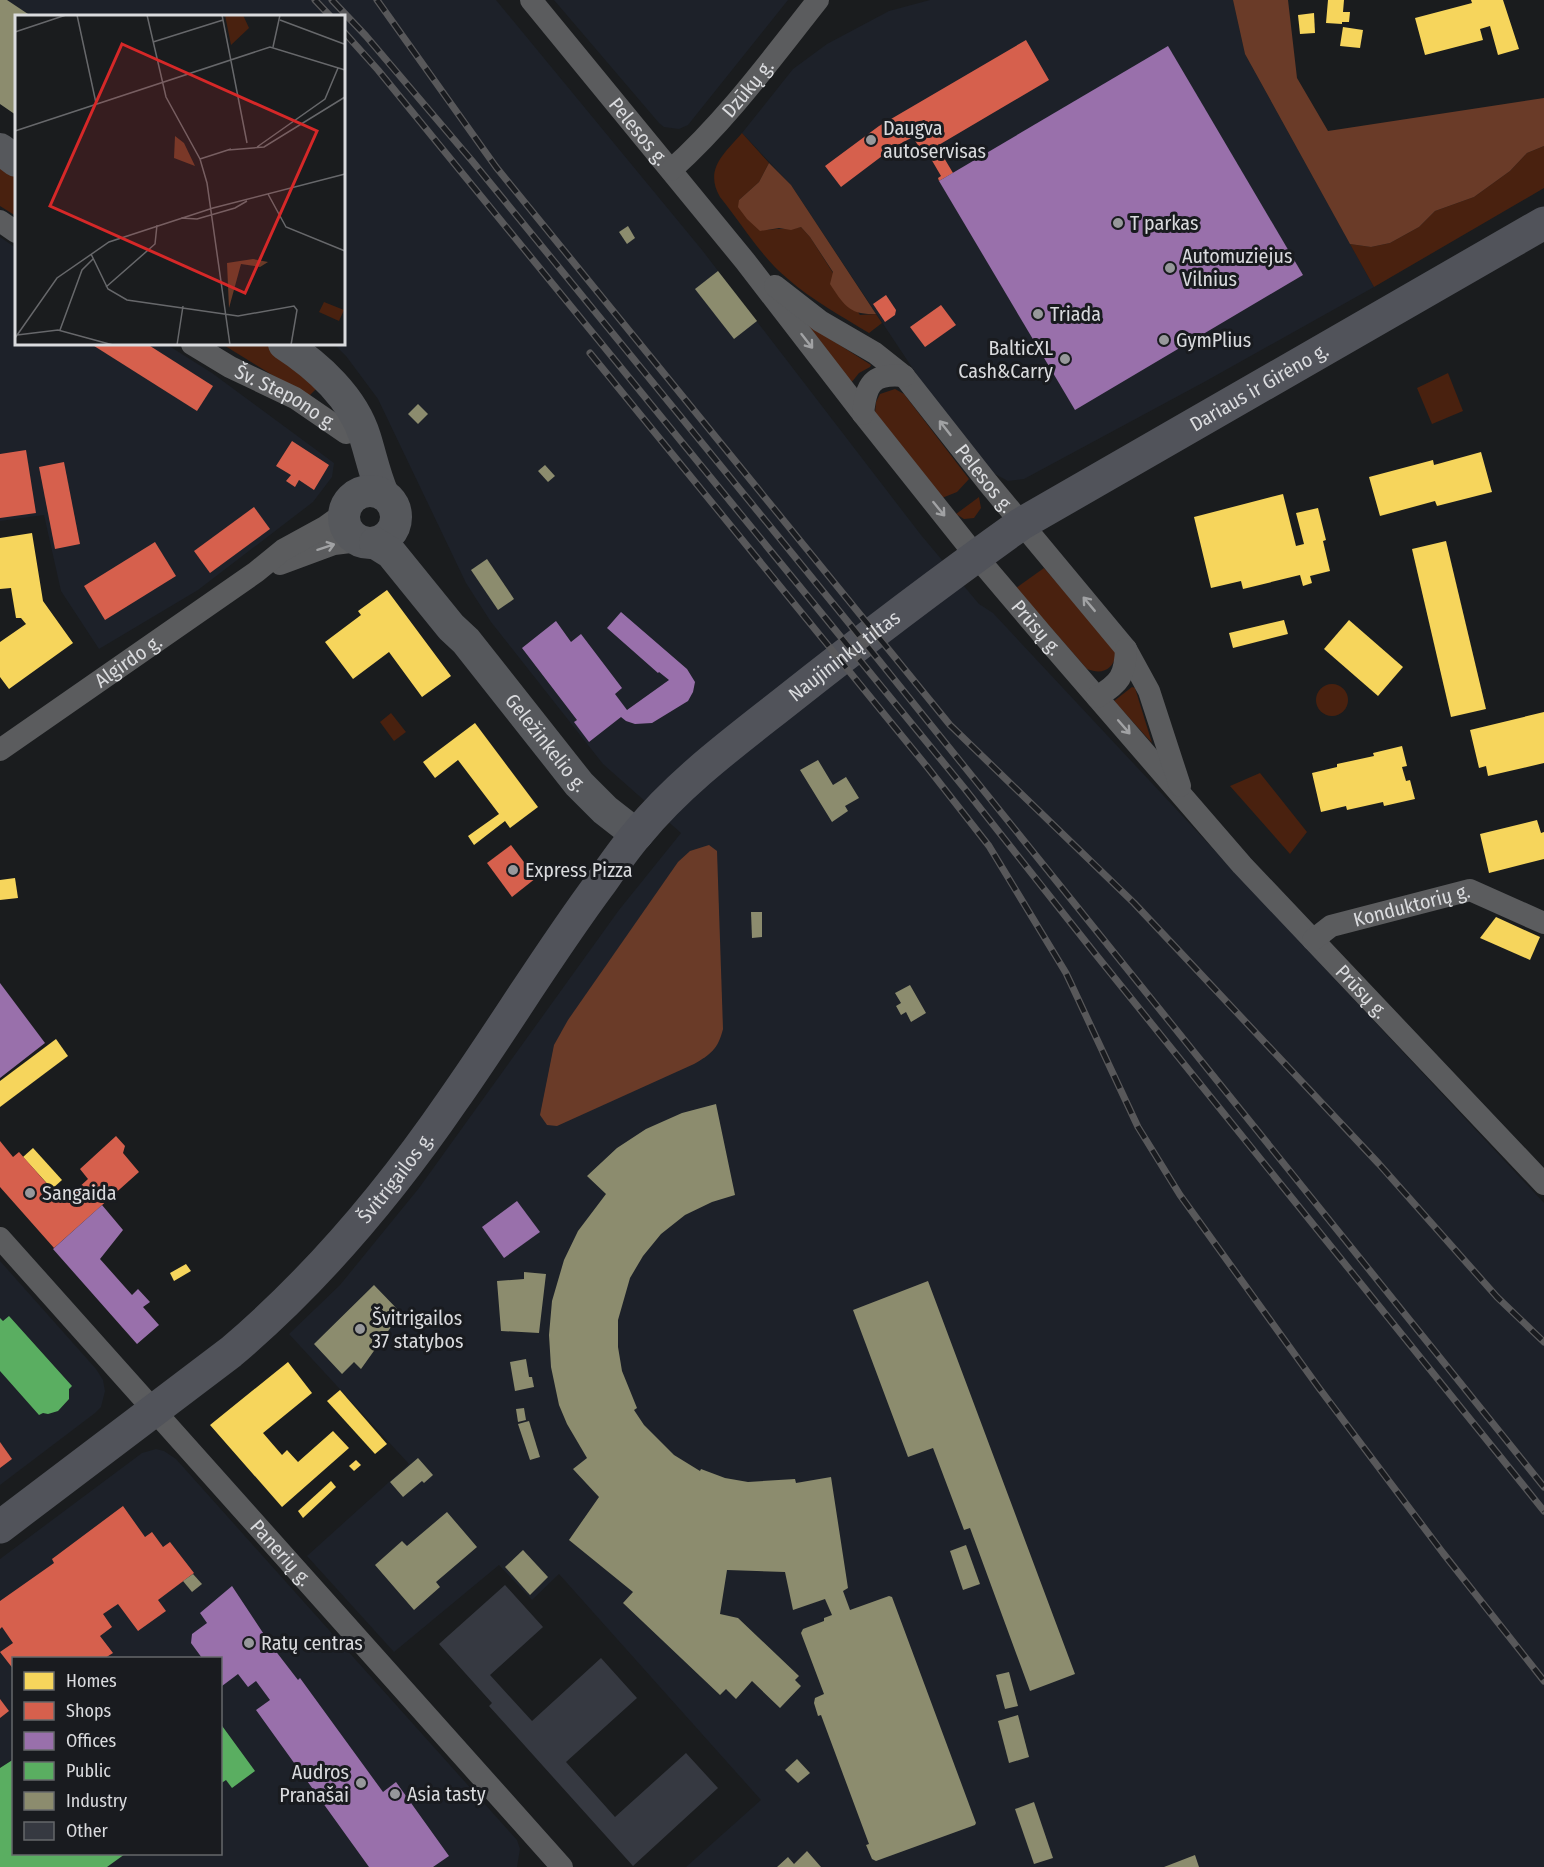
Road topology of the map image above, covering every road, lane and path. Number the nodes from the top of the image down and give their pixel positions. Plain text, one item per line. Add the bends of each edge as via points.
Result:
1 (531, 0) edge
2 (818, 0) edge
3 (0, 149) edge
4 (15, 160) edge
5 (671, 170) junction
6 (0, 221) edge
7 (1544, 223) edge
8 (15, 231) edge
9 (745, 261) junction
10 (194, 345) edge
11 (285, 345) edge
12 (904, 376) junction
13 (338, 392) junction
14 (863, 414) junction
15 (346, 433) junction
16 (368, 518) junction
17 (1021, 524) junction
18 (965, 564) junction
19 (256, 572) junction
20 (1126, 649) junction
21 (1097, 697) junction
22 (0, 750) edge
23 (714, 758) joint
24 (1184, 796) junction
25 (637, 835) junction
26 (1544, 924) edge
27 (1313, 940) junction
28 (1544, 1184) edge
29 (0, 1238) edge
30 (154, 1410) junction
31 (0, 1527) edge
32 (557, 1865) edge

1 - 5 street, Pelesos g.
2 - 5 street, Dzūkų g. via 734,105
3 - 4 main road
5 - 9 street, Pelesos g.
6 - 8 street
7 - 17 main road, Dariaus ir Girėno g.
9 - 12 street, Pelesos g. via 820,321 875,353
9 -> 14 street, Pelesos g.
10 - 15 street, Šv. Stepono g. via 295,398
11 - 13 main road via 318,369
12 - 14 street via 877,378 870,384
17 -> 12 street, Pelesos g.
13 - 15 main road
13 - 16 main road via 360,421
14 -> 18 street, Pelesos g.
15 - 16 main road
19 -> 16 street, Algirdo g. via 334,544
16 - 19 street, Algirdo g. via 325,527 283,550
16 - 25 main road, Geležinkelio g. via 391,553 579,784
17 - 18 main road, Dariaus ir Girėno g.
20 -> 17 street, Prūsų g.
18 - 21 street, Prūsų g.
18 - 23 main road, Naujininkų tiltas
19 - 22 street, Algirdo g.
20 - 21 street via 1125,667 1117,685
20 - 24 street, Prūsų g. via 1149,691
21 -> 24 street, Prūsų g.
23 - 25 main road, Švitrigailos g.
24 - 27 street, Prūsų g.
25 - 30 main road, Švitrigailos g. via 571,923 454,1100 374,1206 266,1322
26 - 27 street, Konduktorių g. via 1470,890 1331,926
27 - 28 street, Prūsų g.
29 - 30 street, Panerių g.
30 - 31 main road, Švitrigailos g.
30 - 32 street, Panerių g.

